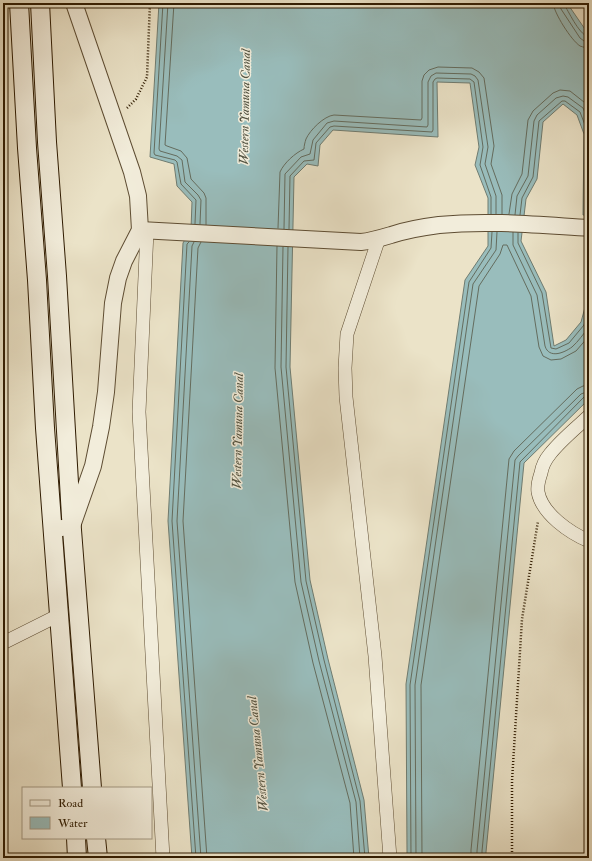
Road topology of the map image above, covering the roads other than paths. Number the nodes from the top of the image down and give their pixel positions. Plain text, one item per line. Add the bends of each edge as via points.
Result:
1 (19, 3) edge
2 (40, 3) edge
3 (74, 3) edge
4 (586, 228) edge
5 (147, 231) junction
6 (379, 238) junction
7 (589, 416) edge
8 (72, 526) junction
9 (52, 530) junction
10 (589, 541) edge
11 (58, 614) junction
12 (3, 643) edge
13 (72, 787) edge
14 (92, 787) edge
15 (76, 839) edge
16 (96, 839) edge
17 (77, 858) edge
18 (98, 858) edge
19 (163, 858) edge
20 (390, 858) edge

1 - 9 main road
2 - 8 main road
3 - 5 street via 132,172
4 - 6 street via 467,223 437,225
5 - 6 street via 361,242
5 - 8 street via 124,261 118,278 113,304 101,428 93,466
5 - 19 street via 138,412
6 - 20 street via 347,334 345,368 375,656
7 - 10 street via 549,455 542,466 538,491 542,501 559,523
8 - 9 street
8 - 14 main road
9 - 11 main road
11 - 12 street
11 - 13 main road
15 - 17 main road
16 - 18 main road

